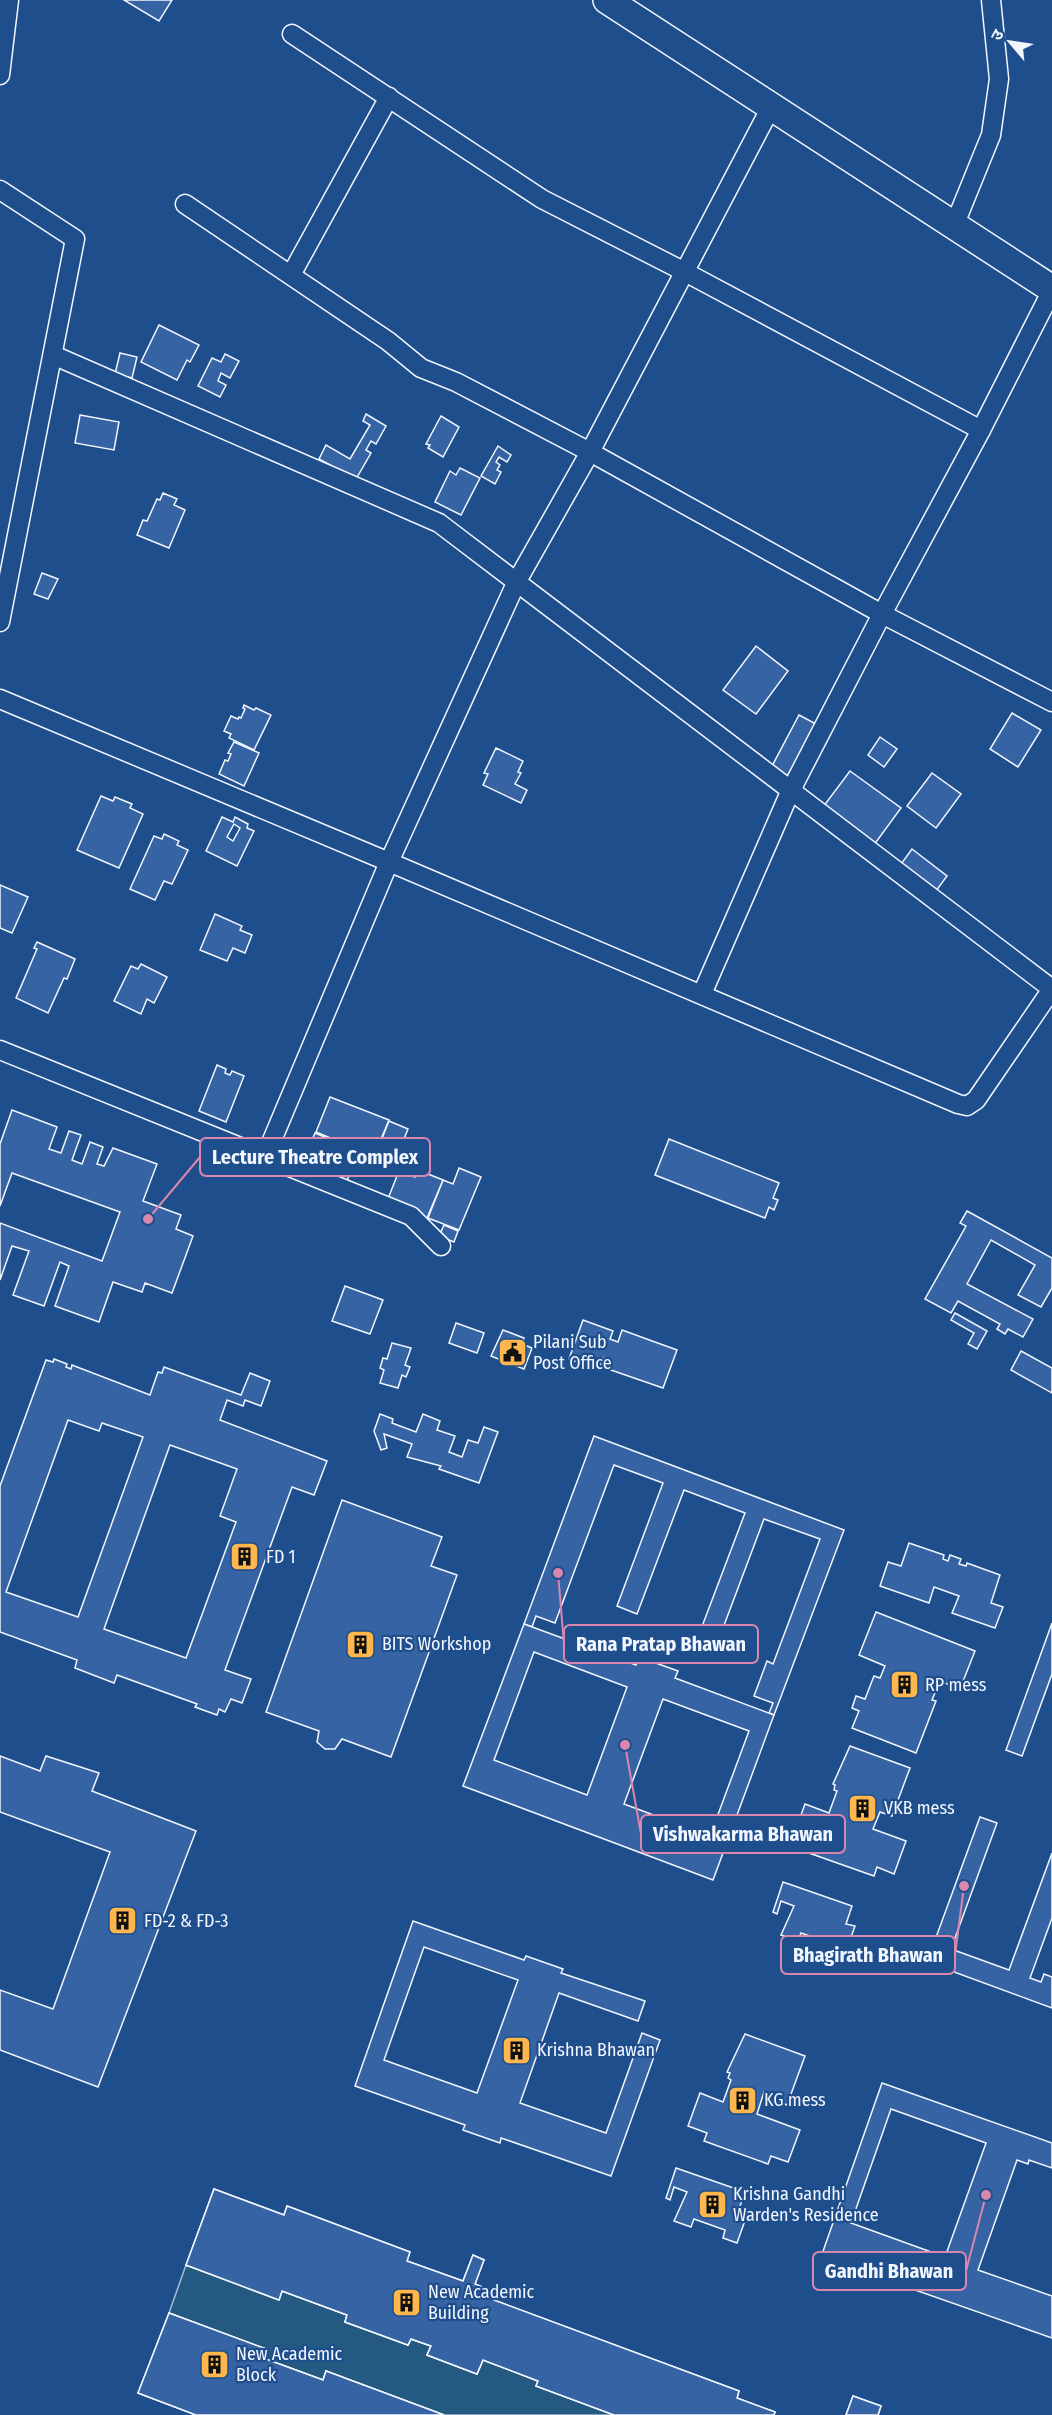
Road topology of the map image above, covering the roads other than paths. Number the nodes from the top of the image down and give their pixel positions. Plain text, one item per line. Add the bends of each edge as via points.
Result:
1 (9, 0) edge
2 (991, 0) edge
3 (619, 3) edge
4 (292, 34) dead end
5 (0, 75) edge
6 (389, 98) junction
7 (771, 107) junction
8 (0, 190) edge
9 (185, 204) dead end
10 (954, 226) junction
11 (685, 272) junction
12 (291, 275) junction
13 (1052, 290) edge
14 (54, 355) junction
15 (981, 430) junction
16 (590, 452) junction
17 (517, 581) junction
18 (882, 614) junction
19 (0, 622) edge
20 (0, 699) edge
21 (1052, 702) edge
22 (790, 792) junction
23 (389, 862) junction
24 (1052, 989) edge
25 (702, 994) junction
26 (0, 1050) edge
27 (265, 1157) junction
28 (441, 1246) dead end

1 - 5 street
2 - 10 street via 999,79 991,135
3 - 7 main road
4 - 6 street
6 - 11 street via 542,199
6 - 12 street
7 - 10 main road
7 - 11 street
8 - 14 street via 75,239
9 - 12 street
10 - 13 main road
11 - 15 street
11 - 16 street
12 - 16 street via 421,368 456,382
13 - 15 street
14 - 17 street via 439,523
14 - 19 street
15 - 18 street
16 - 17 street
16 - 18 street
17 - 22 street
17 - 23 street
18 - 21 street
18 - 22 street
20 - 23 street
22 - 24 street
22 - 25 street
23 - 25 street
23 - 27 street
24 - 25 street via 976,1100 967,1106
26 - 27 street
27 - 28 street via 411,1216

